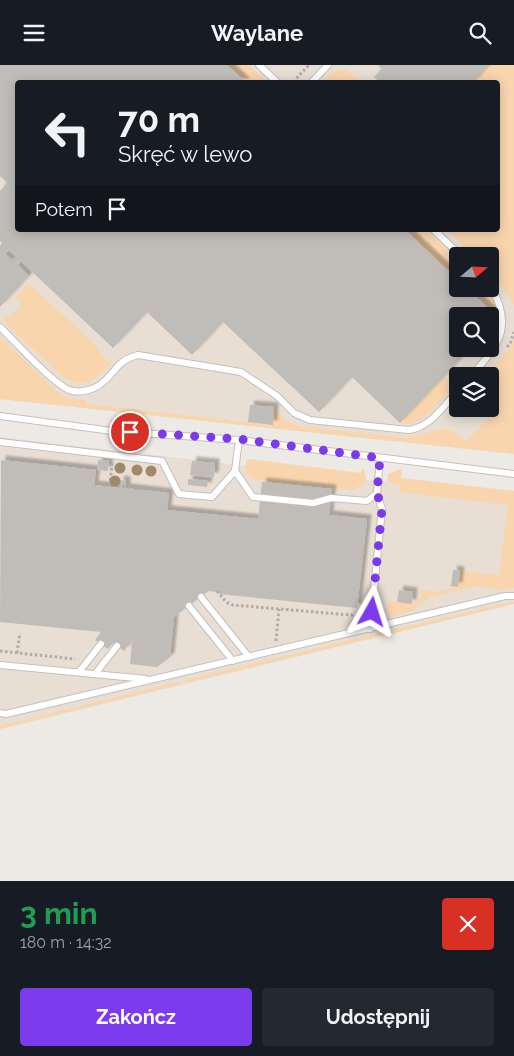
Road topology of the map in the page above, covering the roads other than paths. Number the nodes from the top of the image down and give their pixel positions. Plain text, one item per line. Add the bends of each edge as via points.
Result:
1 (259, 65) edge
2 (328, 65) edge
3 (275, 80) edge
4 (314, 80) edge
5 (436, 232) edge
6 (452, 247) edge
7 (499, 297) edge
8 (0, 327) edge
9 (478, 367) edge
10 (449, 401) edge
11 (0, 415) edge
12 (239, 439) junction
13 (0, 442) edge
14 (380, 458) junction
15 (236, 471) junction
16 (514, 475) edge
17 (377, 493) junction
18 (514, 596) edge
19 (201, 597) dead end
20 (189, 606) dead end
21 (370, 629) junction
22 (101, 644) dead end
23 (117, 646) dead end
24 (249, 657) junction
25 (233, 661) junction
26 (0, 665) edge
27 (79, 672) junction
28 (96, 674) junction
29 (152, 679) junction
30 (0, 713) edge

1 - 3 lane
2 - 4 lane
5 - 6 lane
7 - 9 lane via 509,319 506,334
8 - 10 lane via 57,382 73,391 88,391 102,384 125,359 138,355 241,372 277,396 294,413 310,419 418,429
11 - 12 lane via 112,431
12 - 14 lane
12 - 15 lane
13 - 15 lane via 162,461 179,494 212,497
14 - 16 lane
14 - 17 lane
15 - 17 lane via 253,497 313,503 331,498 367,501
17 - 21 lane via 382,509
18 - 21 lane
19 - 24 lane
20 - 25 lane
21 - 24 lane
22 - 27 lane
23 - 28 lane
24 - 25 lane
25 - 29 lane
26 - 27 lane
27 - 28 lane
28 - 29 lane
29 - 30 lane

